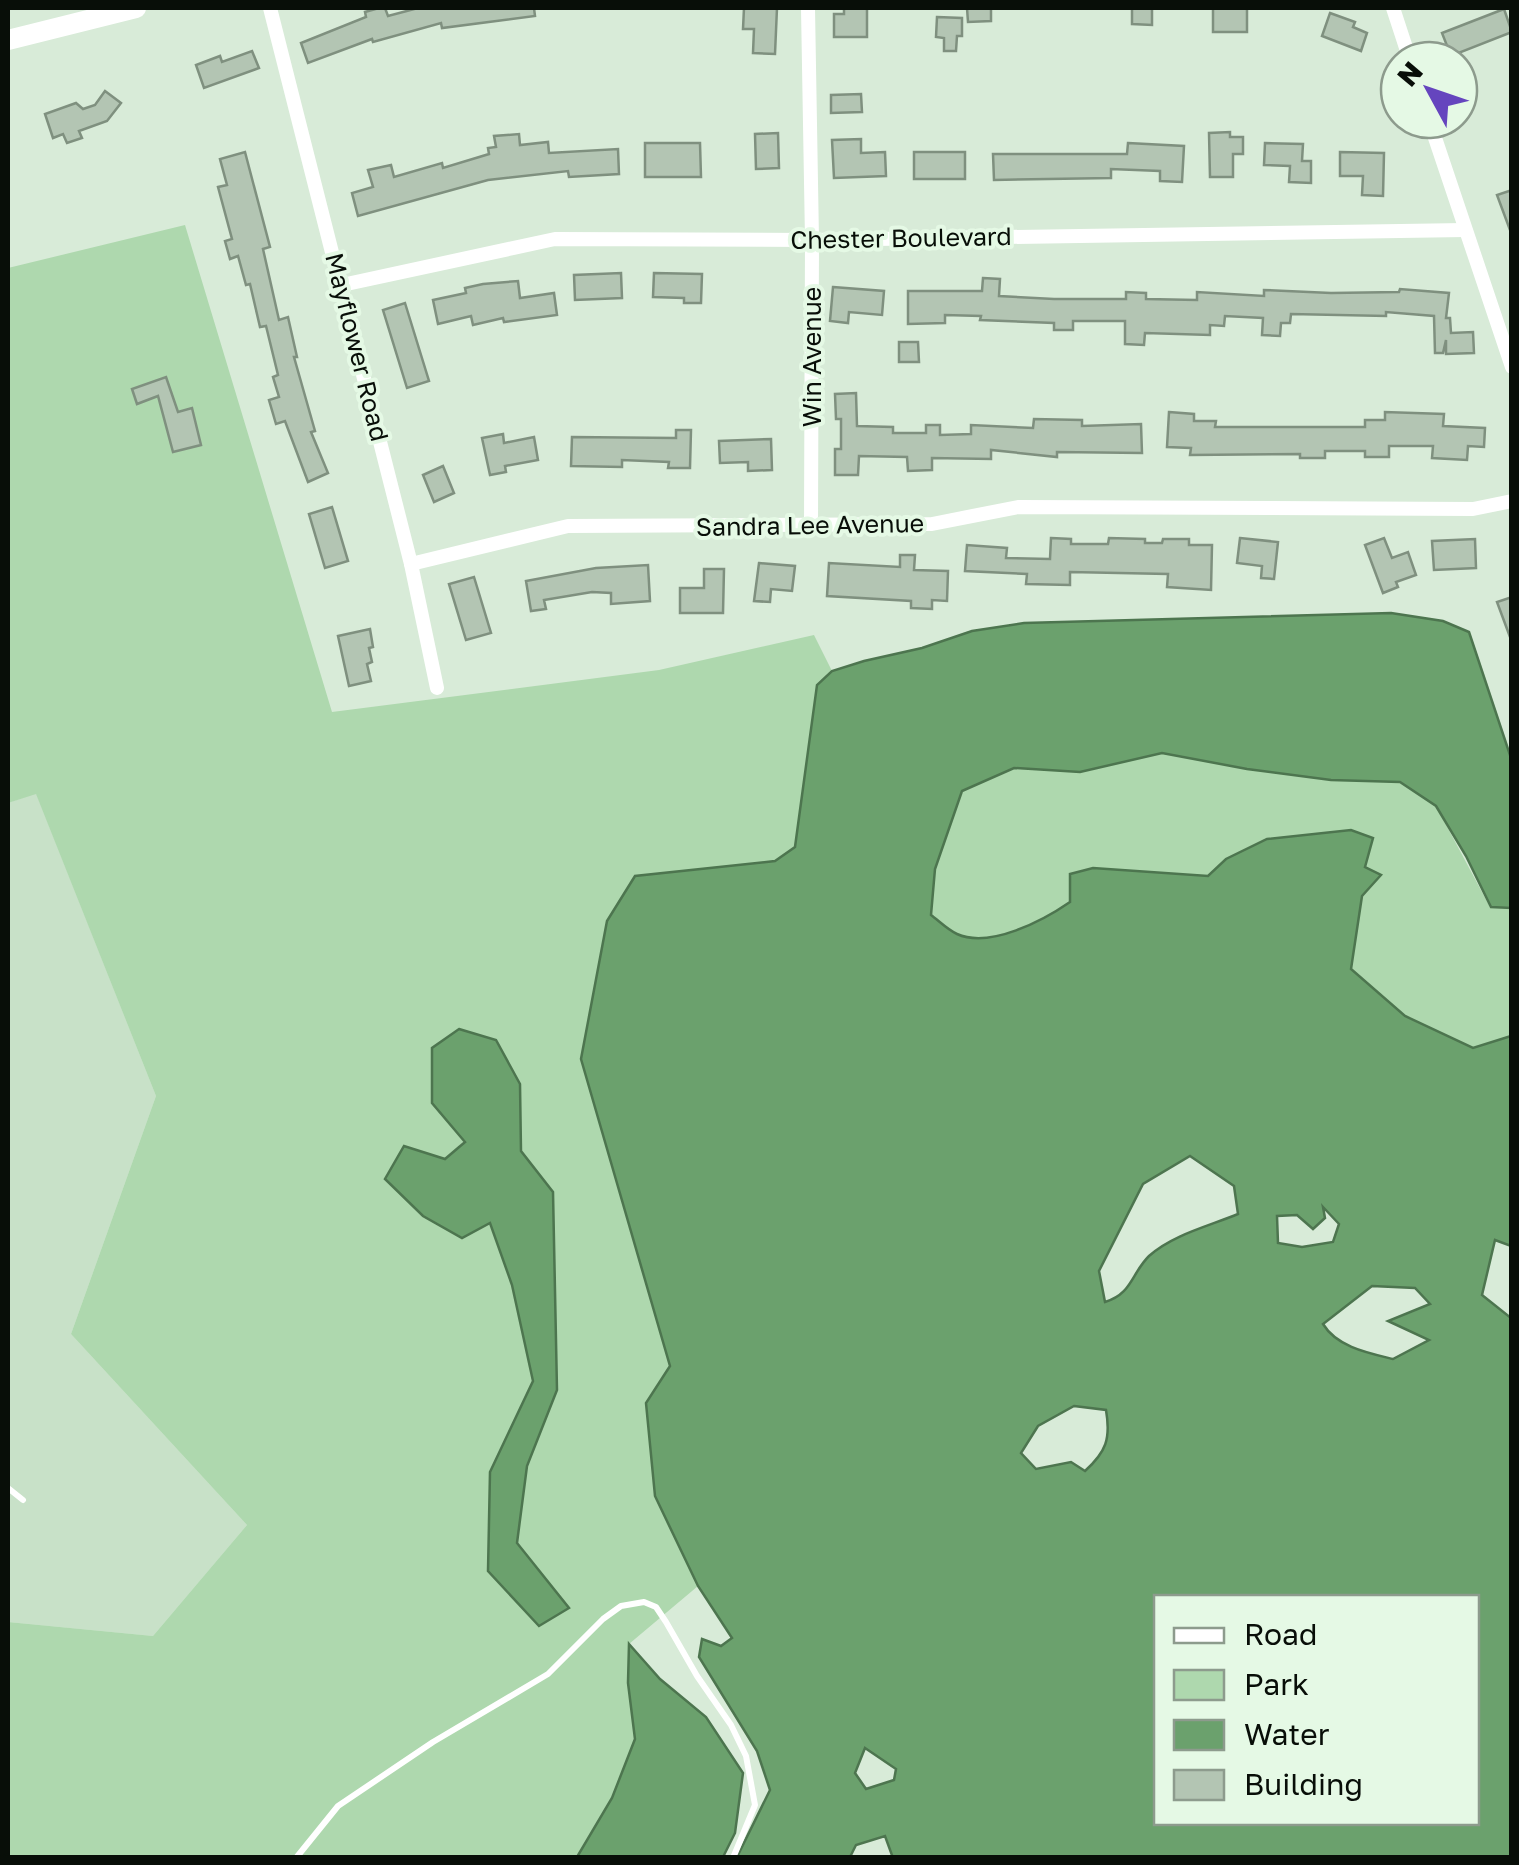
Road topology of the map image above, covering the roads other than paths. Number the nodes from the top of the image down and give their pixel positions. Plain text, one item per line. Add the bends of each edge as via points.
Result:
1 (136, 8) edge
2 (270, 8) edge
3 (808, 8) edge
4 (1393, 8) edge
5 (84, 14) edge
6 (8, 40) edge
7 (1403, 40) edge
8 (1436, 140) edge
9 (1465, 230) junction
10 (812, 240) junction
11 (342, 285) junction
12 (1512, 367) edge
13 (1512, 501) edge
14 (811, 526) junction
15 (411, 564) junction
16 (437, 688) dead end
17 (8, 1488) edge
18 (23, 1500) dead end
19 (296, 1858) edge
20 (733, 1858) edge

1 - 5 street
2 - 11 street, Mayflower Road
3 - 10 street, Win Avenue
4 - 7 street
5 - 6 street
8 - 9 street
9 - 10 street, Chester Boulevard
9 - 12 street
10 - 11 street, Chester Boulevard via 555,239
10 - 14 street, Win Avenue
11 - 15 street, Mayflower Road
13 - 14 street, Sandra Lee Avenue via 1473,509 1018,507 932,524
14 - 15 street, Sandra Lee Avenue via 568,526
15 - 16 street, Mayflower Road
17 - 18 lane
19 - 20 lane via 338,1806 548,1674 621,1606 644,1602 666,1622 746,1756 755,1805

